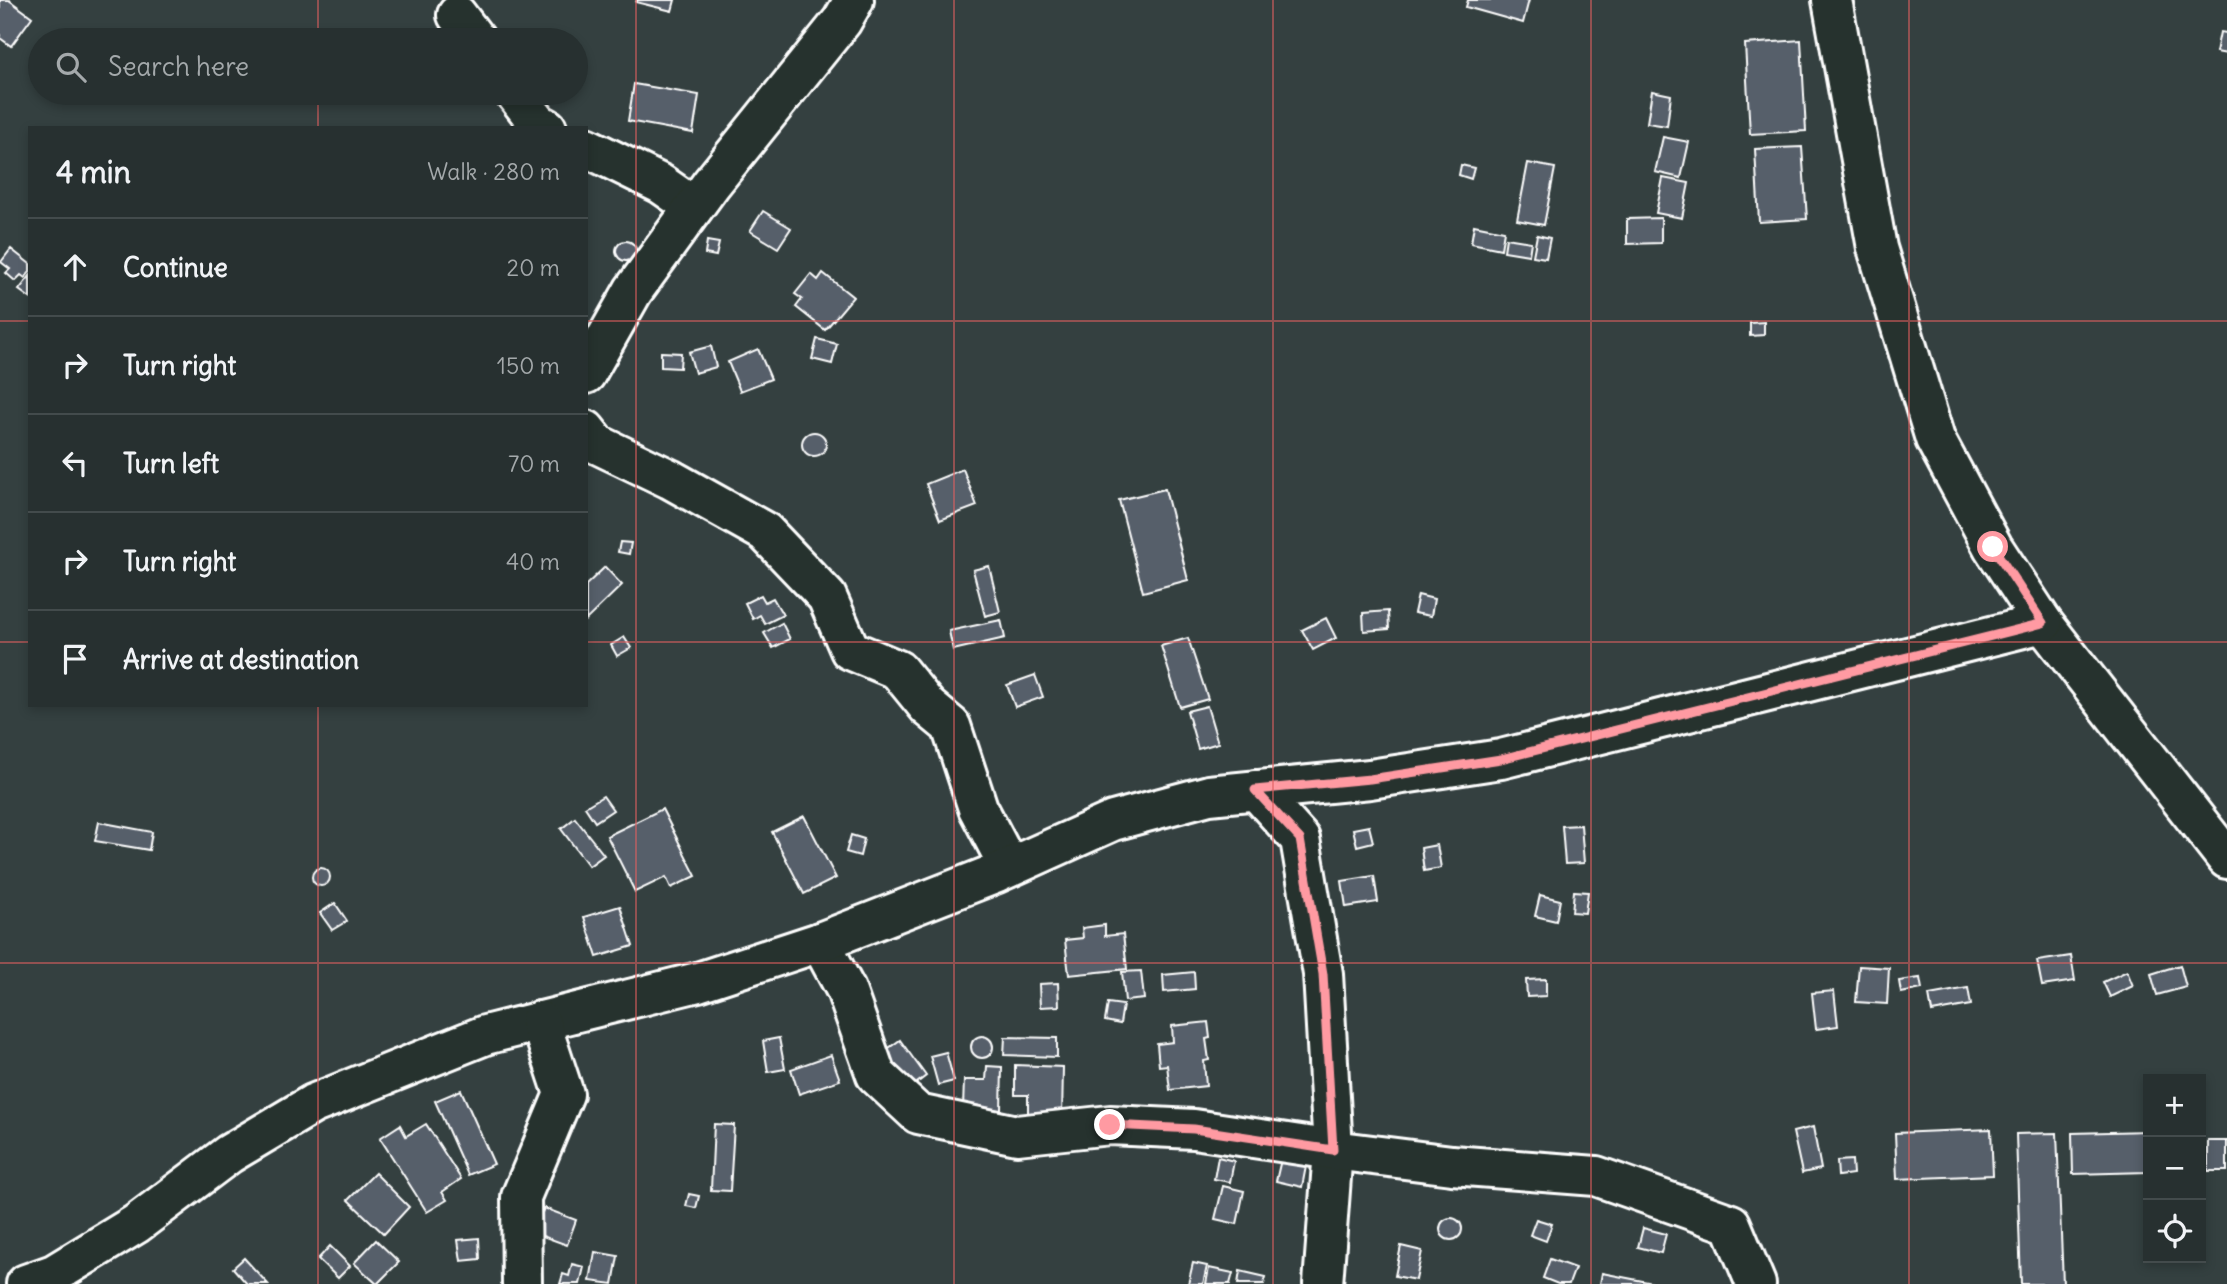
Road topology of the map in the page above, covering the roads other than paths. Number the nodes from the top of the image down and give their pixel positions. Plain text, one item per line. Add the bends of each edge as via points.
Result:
1 (854, 0) edge
2 (1832, 0) edge
3 (524, 105) edge
4 (543, 126) edge
5 (588, 148) edge
6 (694, 207) junction
7 (588, 370) edge
8 (588, 433) edge
9 (2043, 623) junction
10 (1255, 790) junction
11 (2227, 859) edge
12 (1009, 867) junction
13 (820, 942) junction
14 (540, 1021) junction
15 (1333, 1150) junction
16 (26, 1284) edge
17 (522, 1284) edge
18 (1323, 1284) edge
19 (1755, 1284) edge

1 - 6 street via 842,22
2 - 9 street via 1877,248 1935,439 1993,547
3 - 4 street
5 - 6 street via 661,184
6 - 7 street via 633,291
8 - 12 street via 597,444 765,532 827,597 850,650 898,670 928,707 951,726 978,807
9 - 10 street via 1501,759
9 - 11 street
10 - 12 street via 1209,795 1113,821
10 - 15 street via 1300,839 1323,974
12 - 13 street
13 - 14 street via 698,982
13 - 15 street via 846,990 876,1075 918,1114 1017,1135 1110,1125 1194,1129
14 - 16 street via 485,1035 313,1104 229,1154 136,1224 54,1274
14 - 17 street via 564,1094 521,1197
15 - 18 street
15 - 19 street via 1596,1176 1731,1224

